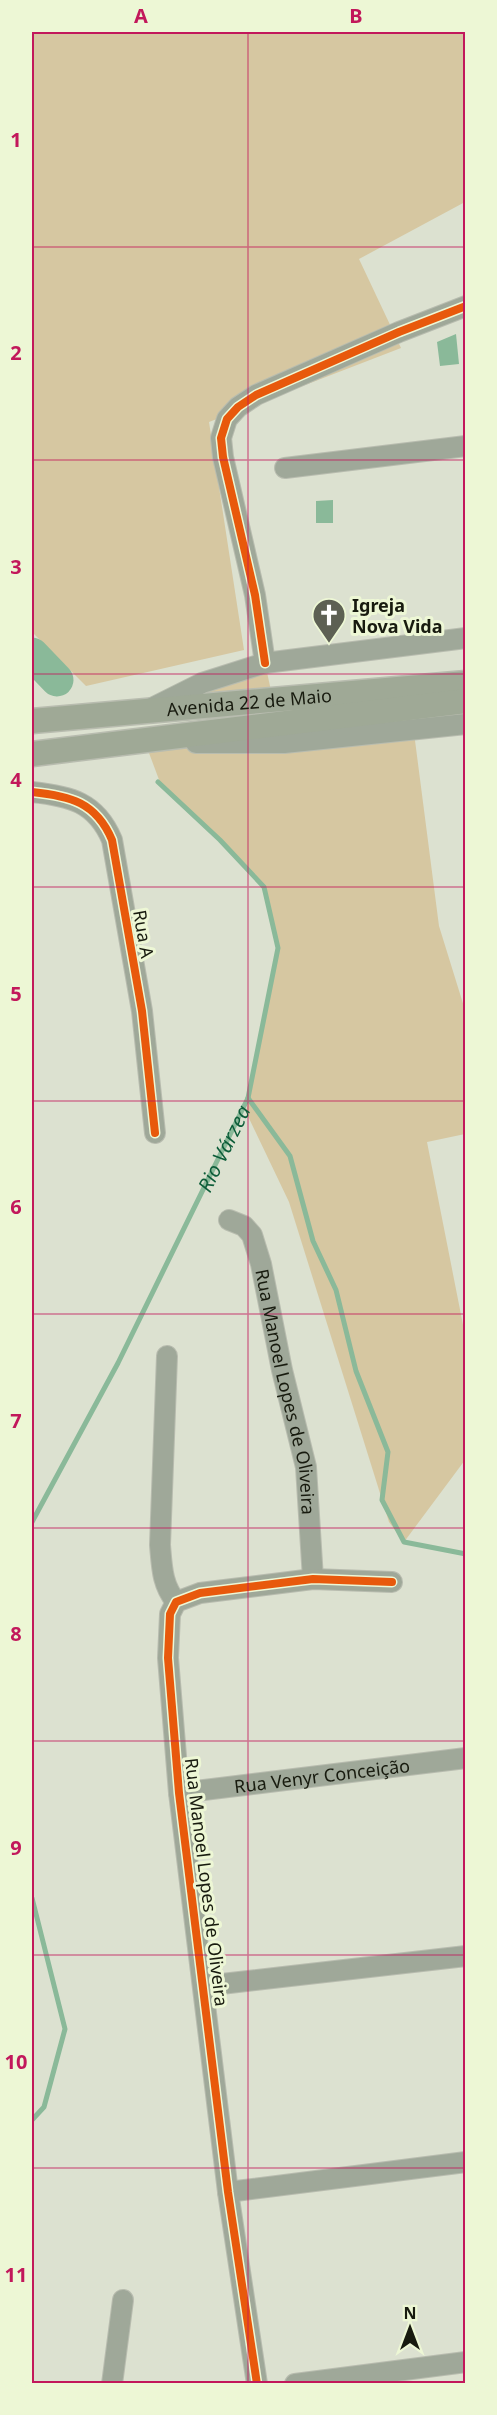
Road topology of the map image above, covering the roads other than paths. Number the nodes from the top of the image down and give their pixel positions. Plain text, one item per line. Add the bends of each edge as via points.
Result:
1 (465, 306) edge
2 (465, 446) edge
3 (285, 468) dead end
4 (465, 638) edge
5 (265, 663) junction
6 (465, 683) edge
7 (465, 700) edge
8 (143, 712) junction
9 (32, 722) edge
10 (465, 724) edge
11 (139, 740) junction
12 (32, 754) edge
13 (32, 792) edge
14 (155, 1133) dead end
15 (229, 1220) dead end
16 (167, 1356) dead end
17 (313, 1579) junction
18 (392, 1582) dead end
19 (177, 1602) junction
20 (465, 1758) edge
21 (179, 1793) junction
22 (465, 1956) edge
23 (204, 1986) junction
24 (465, 2162) edge
25 (228, 2192) junction
26 (123, 2300) dead end
27 (465, 2362) edge
28 (112, 2384) edge
29 (257, 2384) edge
30 (295, 2384) edge

1 - 5 street via 281,382 238,407 227,419 221,438 223,457 255,595
2 - 3 street
4 - 5 street
5 - 8 street via 202,683
6 - 8 main road, Avenida 22 de Maio
7 - 11 main road, Avenida 22 de Maio
8 - 9 main road, Avenida 22 de Maio
10 - 11 street, Avenida 22 de Maio via 284,743
11 - 12 main road, Avenida 22 de Maio
13 - 14 street, Rua A via 88,807 104,820 112,840 142,1011
15 - 17 street, Rua Manoel Lopes de Oliveira via 244,1226 252,1235 261,1264 306,1467
16 - 19 street via 160,1545 162,1577
17 - 18 street
17 - 19 street via 200,1593
19 - 21 street, Rua Manoel Lopes de Oliveira via 170,1614 168,1658
20 - 21 street, Rua Venyr Conceição
21 - 23 street, Rua Manoel Lopes de Oliveira
22 - 23 street
23 - 25 street, Rua Manoel Lopes de Oliveira
24 - 25 street
25 - 29 street, Rua Manoel Lopes de Oliveira
26 - 28 street
27 - 30 street

